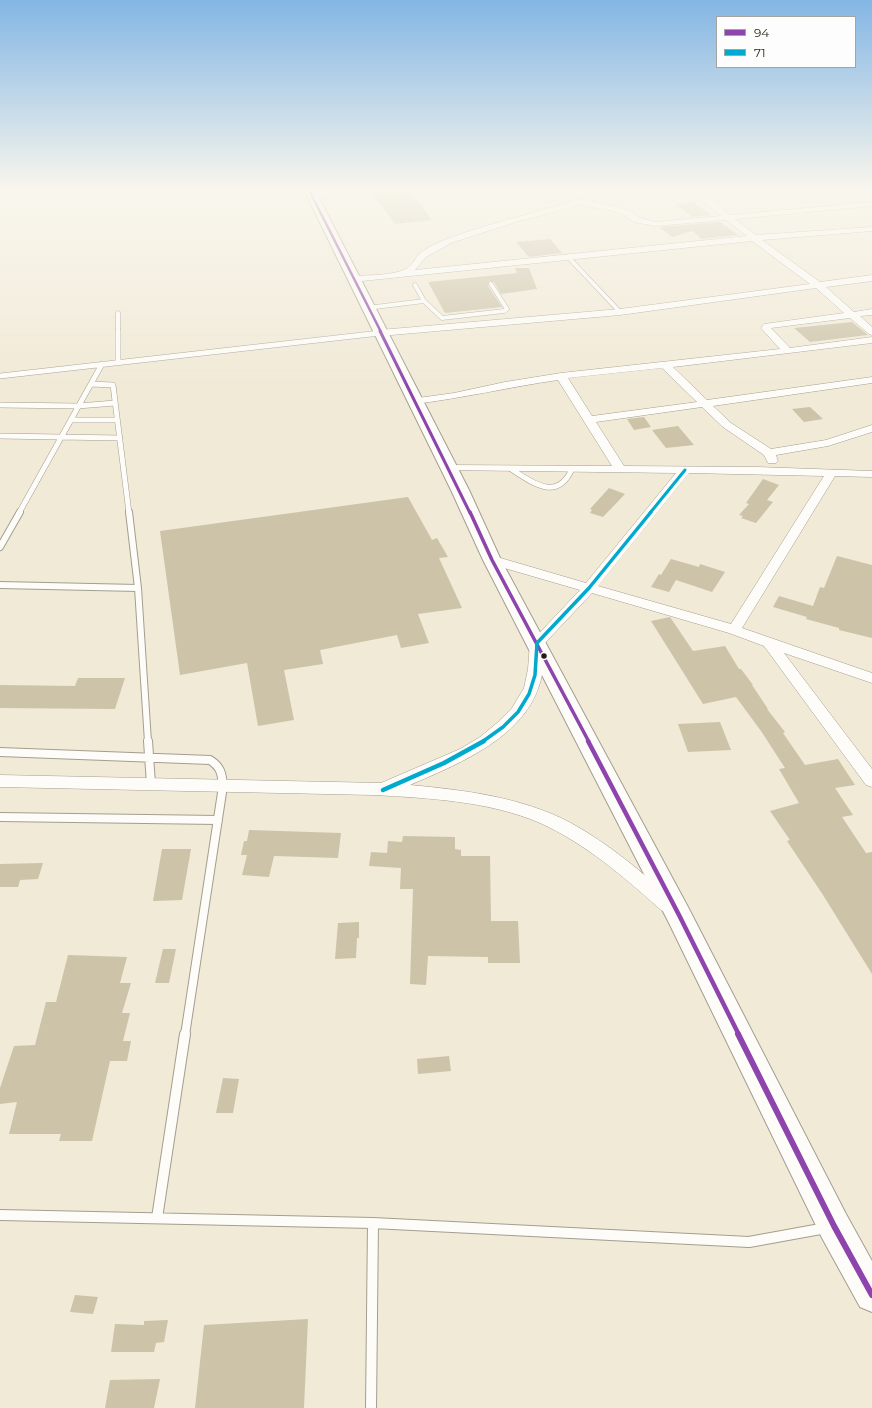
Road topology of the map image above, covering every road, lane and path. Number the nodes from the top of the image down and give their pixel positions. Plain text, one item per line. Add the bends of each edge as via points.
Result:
1 (341, 256) edge
2 (423, 256) edge
3 (581, 256) edge
4 (778, 256) edge
5 (568, 257) junction
6 (399, 274) junction
7 (872, 278) edge
8 (352, 279) junction
9 (491, 284) dead end
10 (415, 285) dead end
11 (818, 285) junction
12 (424, 301) junction
13 (367, 308) junction
14 (620, 312) junction
15 (872, 312) edge
16 (118, 313) dead end
17 (850, 314) junction
18 (872, 332) edge
19 (380, 333) junction
20 (872, 340) edge
21 (787, 351) junction
22 (118, 362) junction
23 (102, 364) junction
24 (665, 365) junction
25 (0, 376) edge
26 (561, 376) junction
27 (872, 380) edge
28 (91, 384) junction
29 (414, 401) junction
30 (116, 403) junction
31 (705, 404) junction
32 (0, 405) edge
33 (78, 406) junction
34 (71, 420) junction
35 (118, 420) junction
36 (589, 420) junction
37 (872, 428) edge
38 (0, 436) edge
39 (61, 437) junction
40 (120, 438) junction
41 (769, 453) junction
42 (448, 468) junction
43 (511, 469) junction
44 (572, 470) junction
45 (621, 470) junction
46 (685, 470) junction
47 (776, 470) junction
48 (832, 472) junction
49 (872, 474) edge
50 (0, 547) edge
51 (492, 560) junction
52 (0, 585) edge
53 (138, 588) junction
54 (589, 588) junction
55 (734, 630) junction
56 (537, 642) junction
57 (769, 642) junction
58 (872, 678) edge
59 (0, 752) edge
60 (149, 758) junction
61 (0, 781) edge
62 (872, 781) edge
63 (151, 784) junction
64 (223, 786) junction
65 (383, 790) junction
66 (0, 817) edge
67 (218, 820) junction
68 (679, 914) junction
69 (0, 1215) edge
70 (157, 1218) junction
71 (373, 1223) junction
72 (834, 1226) junction
73 (872, 1295) edge
74 (371, 1408) edge

1 - 8 main road
2 - 6 street via 410,270
3 - 5 street
4 - 11 street
5 - 6 street
5 - 14 lane
6 - 8 street
7 - 11 street
8 - 13 main road
9 - 12 lane via 507,309 504,311 442,318
10 - 12 lane
11 - 14 street
11 - 17 street
12 - 13 lane
13 - 19 main road
14 - 19 street
15 - 17 street
16 - 22 lane
17 - 18 street
17 - 21 street via 767,326 766,328
19 - 22 lane
19 - 29 main road
20 - 21 street
21 - 24 street
22 - 23 lane
23 - 25 lane
23 - 28 lane
24 - 26 street
24 - 31 street
26 - 29 street
26 - 36 street
27 - 31 street
28 - 30 lane via 113,385
28 - 33 lane
29 - 42 main road
30 - 33 lane
30 - 35 lane
31 - 36 street
31 - 41 street via 727,425
32 - 33 lane
33 - 34 lane
34 - 35 lane
34 - 39 lane
35 - 40 lane
36 - 45 street
37 - 41 street via 828,443
38 - 39 lane
39 - 40 lane
39 - 50 lane
40 - 53 lane
41 - 47 street
42 - 43 street
42 - 51 main road
43 - 44 street
43 - 44 lane via 532,482 550,487 558,487 567,481
44 - 45 street
45 - 46 street
46 - 47 street
46 - 54 street
47 - 48 street
48 - 49 street
48 - 55 street
51 - 54 street
51 - 56 main road
52 - 53 lane
53 - 60 lane
54 - 55 street
54 - 56 street
55 - 57 street
56 - 65 street via 536,675 530,693 517,714 472,749
56 - 68 main road
57 - 58 street
57 - 62 street
59 - 60 lane
60 - 63 lane
60 - 64 lane via 210,760 222,771
61 - 63 street
63 - 64 street
64 - 65 street
64 - 67 lane
65 - 68 street via 481,800 525,811 557,824 594,845
66 - 67 lane
67 - 70 lane
68 - 72 main road
69 - 70 lane
70 - 71 lane
71 - 72 lane via 749,1242
71 - 74 lane
72 - 73 main road

